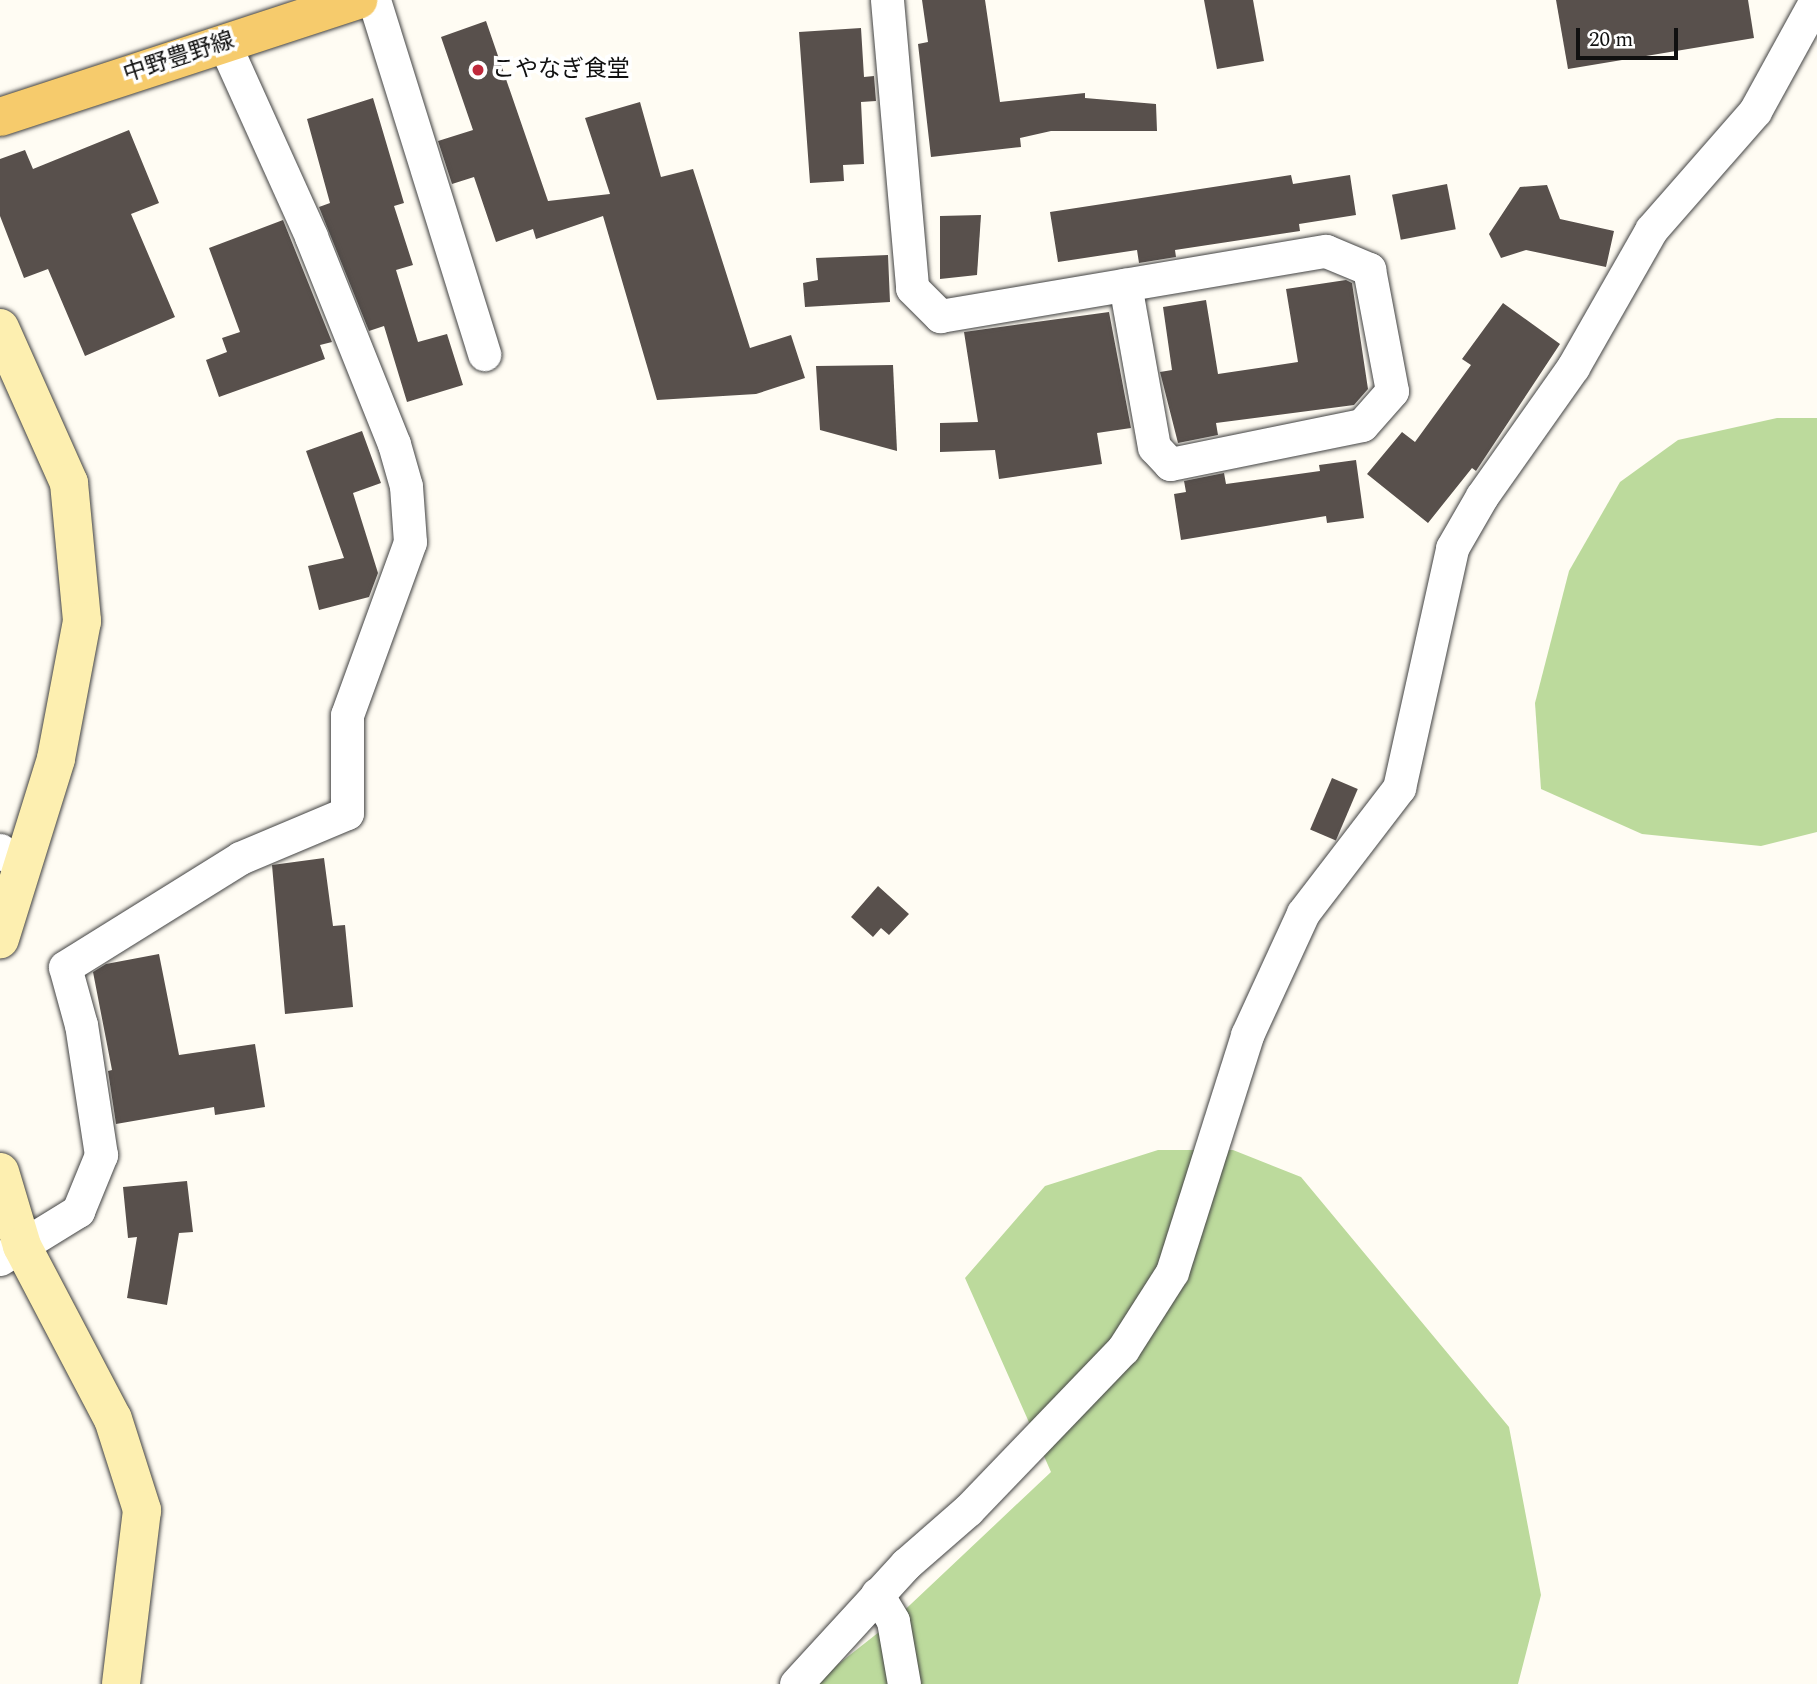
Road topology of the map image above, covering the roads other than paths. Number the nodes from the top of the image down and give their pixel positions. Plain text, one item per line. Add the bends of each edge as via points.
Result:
1 (358, 0) edge
2 (374, 0) edge
3 (887, 0) edge
4 (1816, 0) edge
5 (224, 43) junction
6 (0, 117) edge
7 (1125, 285) junction
8 (0, 328) edge
9 (484, 354) dead end
10 (10, 857) edge
11 (0, 939) edge
12 (0, 1172) edge
13 (11, 1252) edge
14 (877, 1594) junction
15 (121, 1684) edge
16 (796, 1684) edge
17 (904, 1684) edge

1 - 5 main road, 中野豊野線
2 - 9 street
3 - 7 street via 912,288 940,316
4 - 14 street via 1755,111 1651,230 1573,367 1482,496 1452,548 1399,788 1303,913 1247,1035 1172,1272 1123,1349 968,1510
5 - 6 main road, 中野豊野線
5 - 13 street via 311,236 394,444 406,486 410,542 347,715 347,813 240,858 65,967 81,1026 101,1155 78,1211
7 - 7 street via 1326,251 1369,270 1392,391 1362,425 1170,464 1154,447
8 - 10 street via 69,483 82,621 56,759
10 - 11 street
12 - 13 street
13 - 15 street via 113,1419 142,1510
14 - 16 street
14 - 17 street via 893,1621

